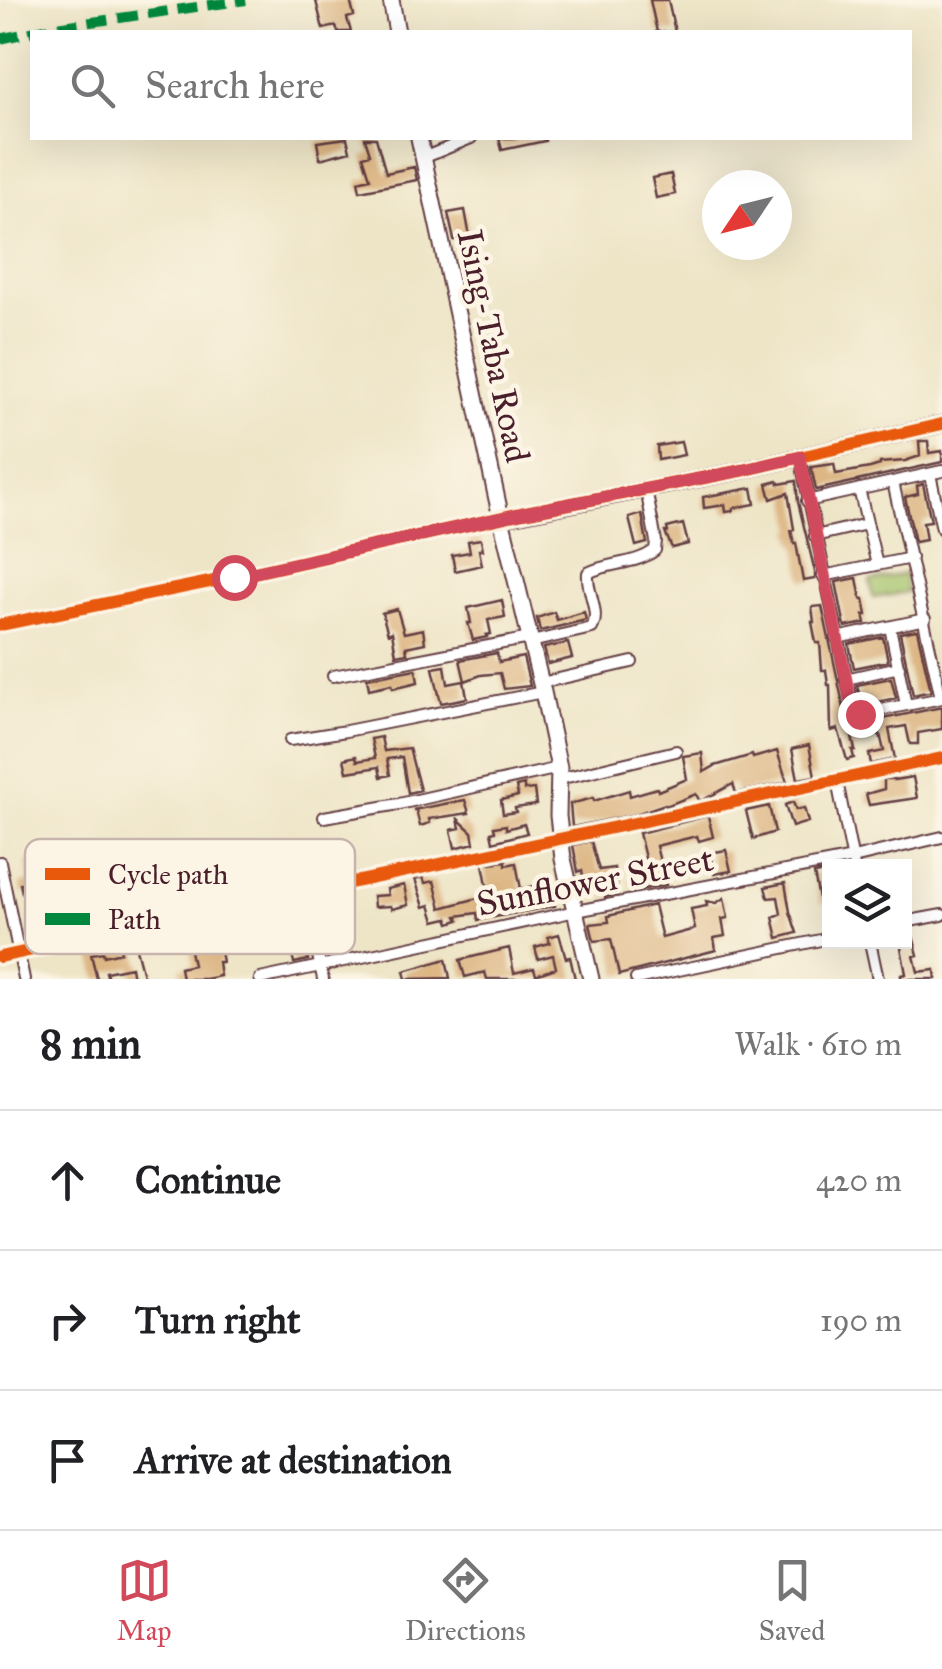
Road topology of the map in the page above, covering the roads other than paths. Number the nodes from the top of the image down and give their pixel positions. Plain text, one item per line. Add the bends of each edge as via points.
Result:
1 (391, 0) edge
2 (398, 30) edge
3 (418, 140) edge
4 (466, 140) edge
5 (423, 158) junction
6 (942, 424) edge
7 (800, 457) junction
8 (942, 471) edge
9 (930, 474) junction
10 (893, 482) junction
11 (646, 489) junction
12 (858, 490) junction
13 (807, 501) junction
14 (502, 518) junction
15 (867, 524) junction
16 (942, 529) edge
17 (815, 536) junction
18 (911, 558) junction
19 (877, 565) junction
20 (824, 576) junction
21 (925, 619) junction
22 (0, 625) edge
23 (890, 626) junction
24 (837, 638) junction
25 (531, 640) junction
26 (632, 662) dead end
27 (898, 667) junction
28 (333, 676) dead end
29 (846, 679) junction
30 (542, 687) junction
31 (942, 698) edge
32 (906, 705) junction
33 (290, 740) dead end
34 (676, 751) dead end
35 (942, 758) edge
36 (559, 773) junction
37 (837, 781) junction
38 (324, 817) dead end
39 (942, 837) edge
40 (560, 840) junction
41 (853, 859) edge
42 (865, 859) edge
43 (0, 862) edge
44 (822, 868) edge
45 (355, 883) edge
46 (3, 894) edge
47 (576, 911) junction
48 (942, 914) edge
49 (912, 920) edge
50 (822, 940) edge
51 (872, 949) edge
52 (25, 953) edge
53 (18, 954) junction
54 (318, 954) edge
55 (0, 957) edge
56 (320, 966) junction
57 (24, 979) edge
58 (260, 979) edge
59 (323, 979) edge
60 (591, 979) edge
61 (636, 979) edge
62 (878, 979) edge

1 - 2 street
3 - 5 street, Ising-Taba Road
4 - 5 street
5 - 14 street, Ising-Taba Road
6 - 7 street
7 - 11 street
7 - 13 street
8 - 9 street
9 - 10 street
9 - 16 street
10 - 12 street
10 - 18 street
11 - 14 street
11 - 25 street via 655,550 588,573 592,628
12 - 13 street
12 - 15 street
13 - 17 street
14 - 22 street
14 - 25 street, Ising-Taba Road
15 - 17 street
15 - 19 street
17 - 20 street
18 - 19 street
18 - 21 street
19 - 20 street
20 - 24 street
21 - 23 street
21 - 31 street
23 - 24 street
23 - 27 street
24 - 29 street
25 - 28 street
25 - 30 street, Ising-Taba Road
26 - 30 street
27 - 29 street
27 - 32 street
29 - 32 street via 860,714
30 - 33 street
30 - 36 street, Ising-Taba Road
31 - 32 street
34 - 36 street
35 - 37 street
36 - 38 street
36 - 40 street, Ising-Taba Road
37 - 40 street
37 - 41 street
39 - 42 street, Sunflower Street
40 - 45 street
40 - 47 street, Ising-Taba Road
43 - 46 street
44 - 47 street, Sunflower Street
46 - 53 street
47 - 56 street, Sunflower Street
47 - 60 street, Ising-Taba Road
48 - 49 street
50 - 61 street
51 - 62 street
52 - 53 street
53 - 55 street
53 - 57 street
54 - 56 street
56 - 58 street, Sunflower Street
56 - 59 street

